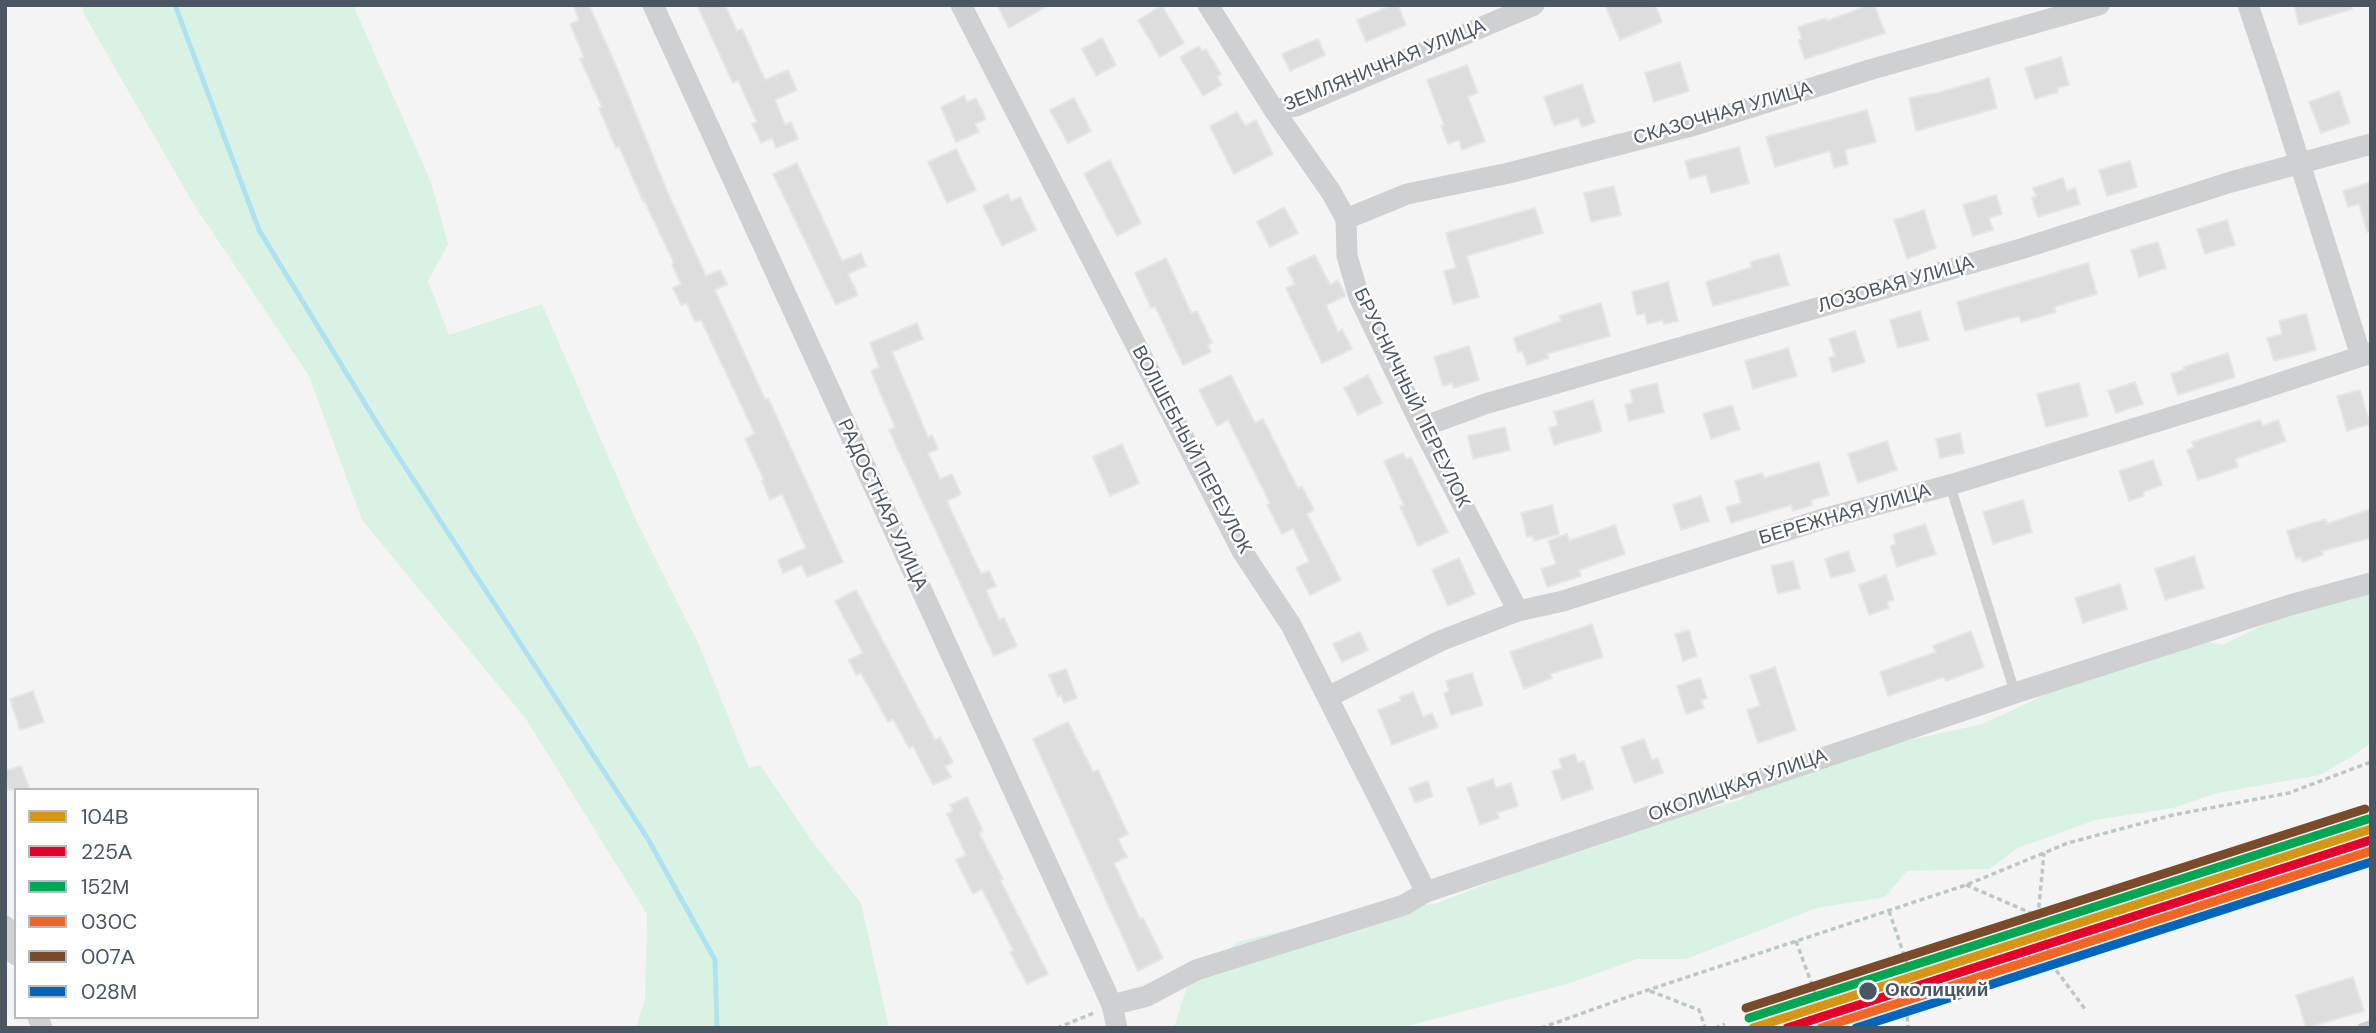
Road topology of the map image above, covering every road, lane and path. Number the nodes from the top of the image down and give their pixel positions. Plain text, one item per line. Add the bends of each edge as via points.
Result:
1 (653, 5) edge
2 (961, 5) edge
3 (1208, 5) edge
4 (1534, 5) edge
5 (2099, 5) edge
6 (2248, 5) edge
7 (1274, 110) junction
8 (2371, 144) edge
9 (2300, 164) junction
10 (1346, 219) junction
11 (2366, 354) edge
12 (1422, 427) junction
13 (1950, 485) junction
14 (2371, 583) edge
15 (1518, 611) junction
16 (2015, 693) junction
17 (1328, 697) junction
18 (2371, 762) edge
19 (2044, 853) junction
20 (1966, 885) junction
21 (1426, 892) junction
22 (1889, 911) junction
23 (2038, 916) junction
24 (2040, 922) junction
25 (2028, 925) dead end
26 (5, 926) edge
27 (1796, 941) junction
28 (14, 950) edge
29 (2049, 953) junction
30 (2038, 956) dead end
31 (1907, 964) dead end
32 (1647, 990) junction
33 (1815, 993) dead end
34 (1903, 1000) dead end
35 (1112, 1005) junction
36 (2085, 1009) dead end
37 (1725, 1024) dead end
38 (2371, 1025) edge
39 (1058, 1028) edge
40 (1117, 1028) edge
41 (1541, 1028) edge
42 (1709, 1028) edge
43 (1715, 1028) edge
44 (1908, 1028) edge
45 (2362, 1028) edge

1 - 35 street, РАДОСТНАЯ УЛИЦА
2 - 17 street, ВОЛШЕБНЫЙ ПЕРЕУЛОК via 1242,551 1291,625
3 - 7 street, БРУСНИЧНЫЙ ПЕРЕУЛОК
4 - 7 street, ЗЕМЛЯНИЧНАЯ УЛИЦА via 1296,106
5 - 10 street, СКАЗОЧНАЯ УЛИЦА via 1695,125 1407,194
6 - 9 street
7 - 10 street, БРУСНИЧНЫЙ ПЕРЕУЛОК
8 - 9 street, ЛОЗОВАЯ УЛИЦА
9 - 11 street
9 - 12 street, ЛОЗОВАЯ УЛИЦА via 1485,404
10 - 12 street, БРУСНИЧНЫЙ ПЕРЕУЛОК via 1347,256 1359,297
11 - 13 street, БЕРЕЖНАЯ УЛИЦА
12 - 15 street, БРУСНИЧНЫЙ ПЕРЕУЛОК
13 - 15 street, БЕРЕЖНАЯ УЛИЦА
13 - 16 lane
14 - 16 street, ОКОЛИЦКАЯ УЛИЦА
15 - 17 street, БЕРЕЖНАЯ УЛИЦА via 1440,641
16 - 21 street, ОКОЛИЦКАЯ УЛИЦА
17 - 21 street, ВОЛШЕБНЫЙ ПЕРЕУЛОК
18 - 19 path via 2289,793 2173,815
19 - 20 path
19 - 23 path
20 - 22 path
20 - 23 path
21 - 35 street, ОКОЛИЦКАЯ УЛИЦА via 1404,905 1196,970 1147,996
22 - 27 path
22 - 31 path
23 - 24 path
24 - 25 path
24 - 29 path
26 - 28 street
27 - 32 path
27 - 33 path
29 - 30 path
29 - 36 path via 2053,966
32 - 41 path
32 - 42 path via 1699,1010
34 - 44 path
35 - 39 path
35 - 40 street, РАДОСТНАЯ УЛИЦА
37 - 43 path
38 - 45 lane

